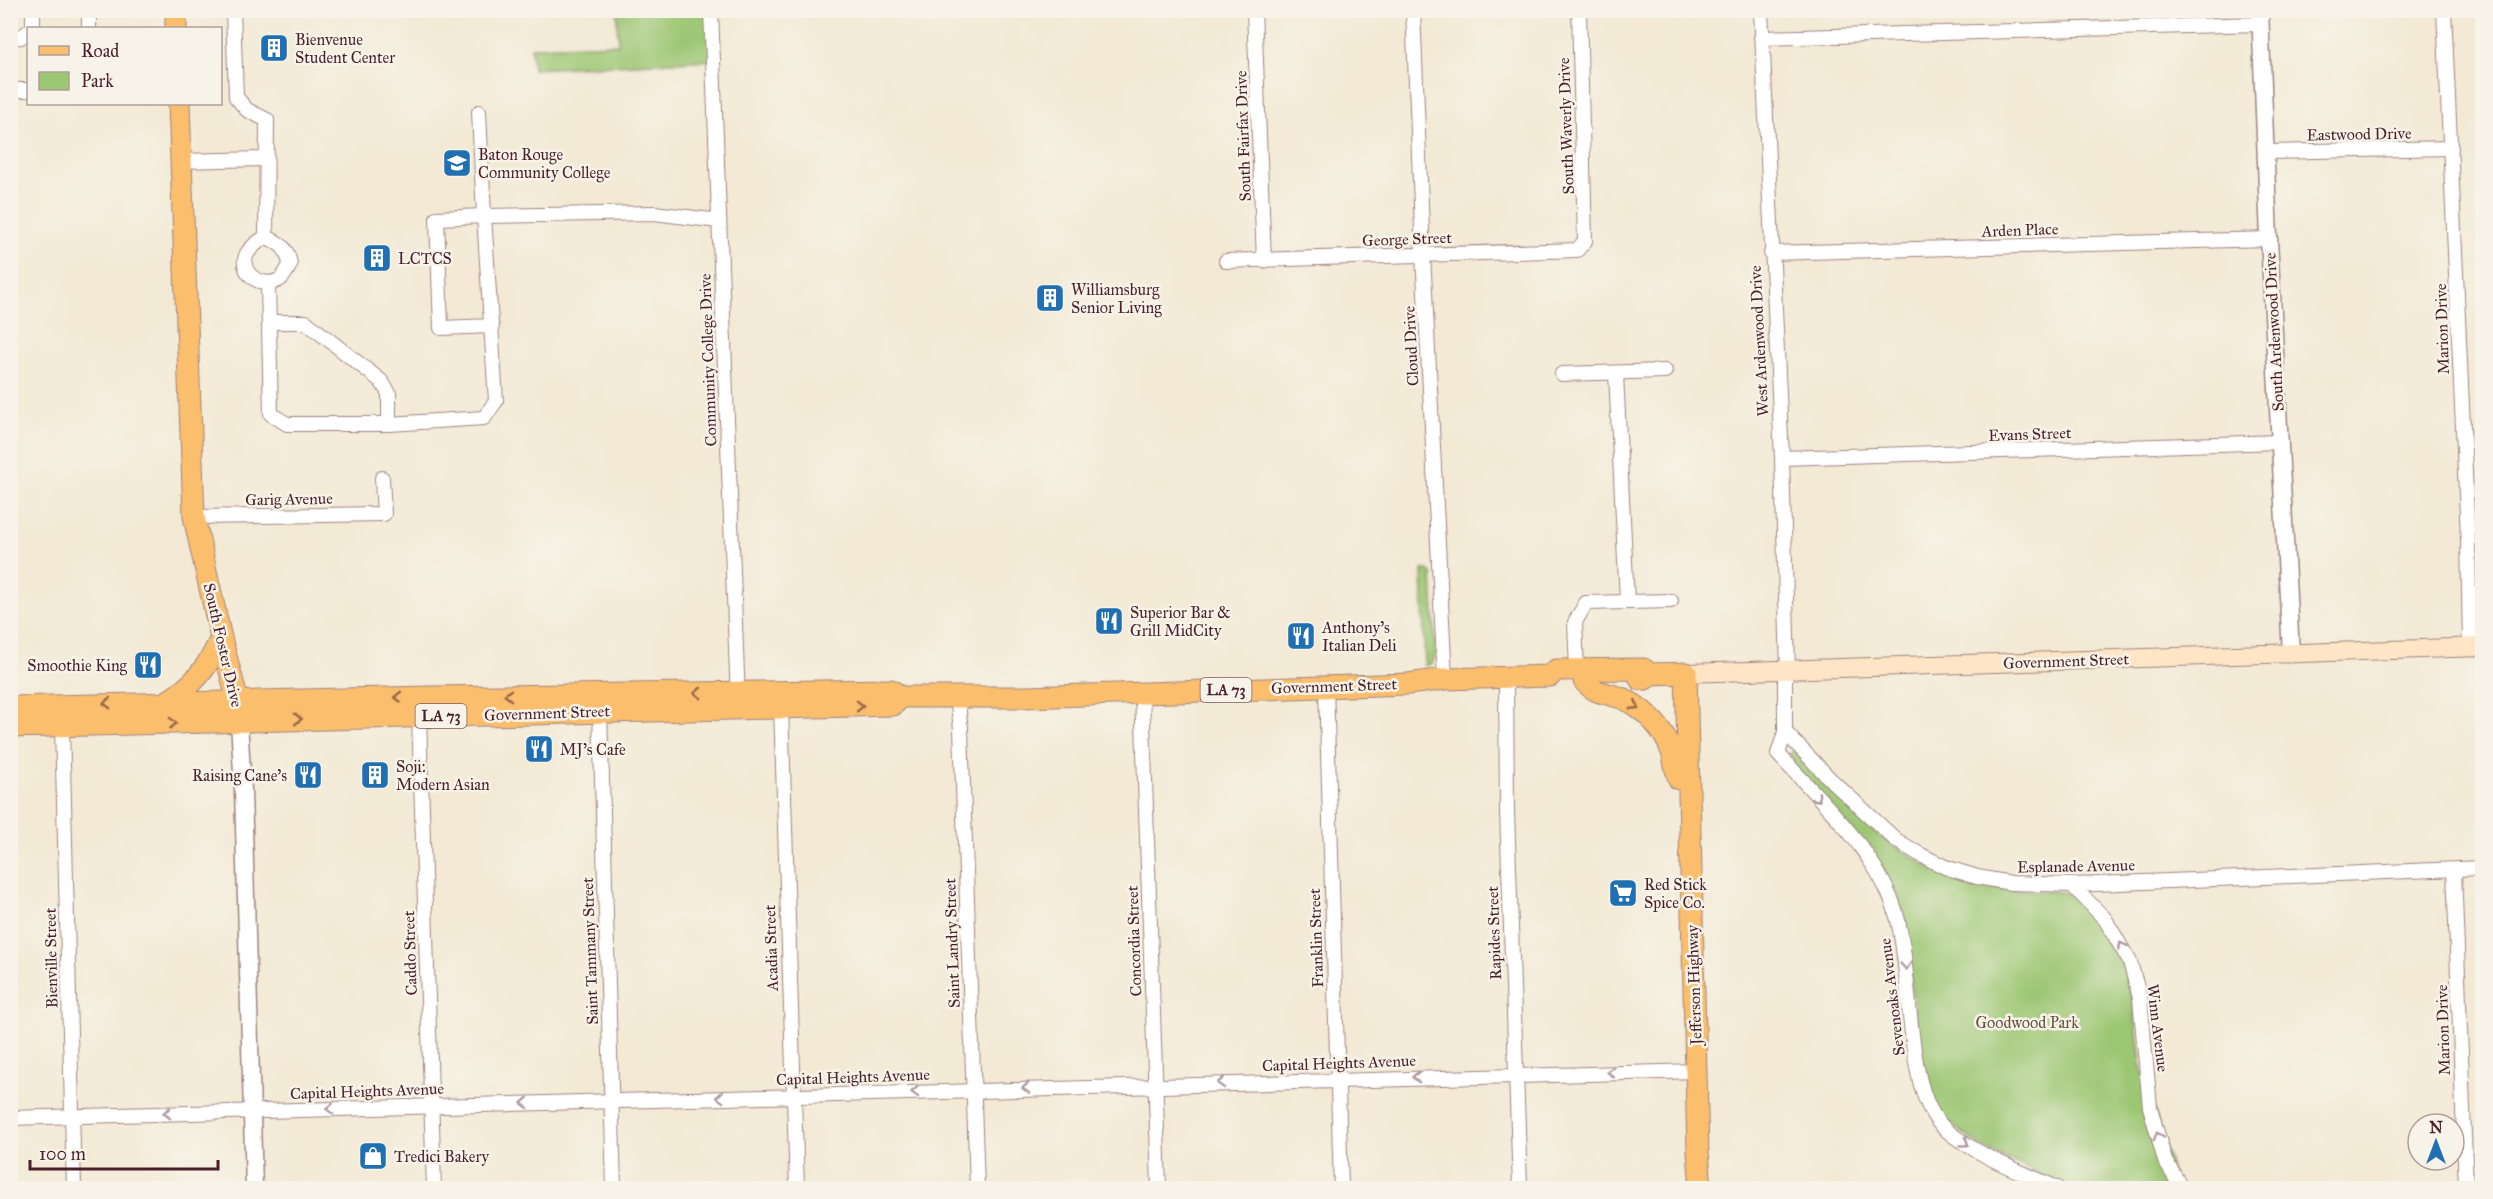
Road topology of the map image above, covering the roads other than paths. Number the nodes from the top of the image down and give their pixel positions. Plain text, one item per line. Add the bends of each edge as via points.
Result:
1 (33, 10) edge
2 (89, 10) edge
3 (176, 10) edge
4 (233, 10) edge
5 (711, 10) edge
6 (1254, 10) edge
7 (1413, 10) edge
8 (1579, 10) edge
9 (1761, 10) edge
10 (2444, 10) edge
11 (2261, 17) edge
12 (33, 27) edge
13 (89, 27) edge
14 (176, 27) edge
15 (27, 33) edge
16 (10, 38) edge
17 (1761, 38) junction
18 (10, 90) edge
19 (27, 90) edge
20 (179, 105) edge
21 (479, 112) dead end
22 (2451, 148) junction
23 (2267, 152) junction
24 (265, 159) junction
25 (181, 162) junction
26 (484, 216) junction
27 (719, 221) junction
28 (266, 237) junction
29 (2269, 239) junction
30 (1585, 241) joint
31 (1771, 253) junction
32 (1423, 254) junction
33 (1226, 261) dead end
34 (1264, 261) junction
35 (268, 284) junction
36 (269, 322) junction
37 (492, 326) junction
38 (1665, 371) dead end
39 (1616, 373) junction
40 (1562, 374) dead end
41 (389, 424) junction
42 (2279, 442) junction
43 (1782, 458) junction
44 (382, 478) dead end
45 (194, 517) junction
46 (1671, 601) dead end
47 (1627, 602) junction
48 (221, 638) junction
49 (2476, 647) edge
50 (2290, 653) junction
51 (1786, 670) junction
52 (1686, 673) junction
53 (1581, 676) junction
54 (1506, 677) junction
55 (1445, 679) junction
56 (1326, 686) junction
57 (835, 691) junction
58 (1142, 693) junction
59 (901, 697) junction
60 (957, 697) junction
61 (738, 700) junction
62 (165, 702) junction
63 (10, 707) edge
64 (781, 707) junction
65 (238, 711) junction
66 (600, 711) junction
67 (419, 716) junction
68 (62, 726) junction
69 (10, 727) edge
70 (1785, 732) junction
71 (1688, 784) junction
72 (2482, 868) edge
73 (2454, 870) junction
74 (2072, 885) junction
75 (1696, 1071) junction
76 (1516, 1075) junction
77 (1337, 1079) junction
78 (1156, 1085) junction
79 (974, 1090) junction
80 (793, 1095) junction
81 (612, 1101) junction
82 (432, 1106) junction
83 (252, 1111) junction
84 (72, 1116) junction
85 (10, 1118) edge
86 (74, 1188) edge
87 (254, 1188) edge
88 (435, 1188) edge
89 (614, 1188) edge
90 (797, 1188) edge
91 (978, 1188) edge
92 (1159, 1188) edge
93 (1341, 1188) edge
94 (1520, 1188) edge
95 (1701, 1188) edge
96 (2057, 1188) edge
97 (2182, 1188) edge
98 (2466, 1188) edge

1 - 12 street
2 - 13 street
3 - 14 main road
4 - 24 street via 236,98 247,110 267,120
5 - 27 street, Community College Drive
6 - 34 street, South Fairfax Drive
7 - 32 street, Cloud Drive
8 - 30 street, South Waverly Drive
9 - 17 street, West Ardenwood Drive
10 - 22 street, Marion Drive
11 - 17 street
11 - 23 street, South Ardenwood Drive
15 - 16 street
17 - 31 street, West Ardenwood Drive
18 - 19 street
20 - 25 main road, South Foster Drive
21 - 26 street
22 - 23 street, Eastwood Drive
22 - 49 street, Marion Drive
23 - 29 street, South Ardenwood Drive
24 - 25 street
24 - 28 street
25 - 45 main road, South Foster Drive
26 - 27 street via 654,213
26 - 37 street
26 - 37 street via 437,218 441,328
27 - 61 street, Community College Drive
28 - 35 street via 246,254 245,268 254,279
28 - 35 street via 288,252 290,265 281,279
29 - 31 street, Arden Place
29 - 42 street, South Ardenwood Drive
30 - 32 street, George Street via 1577,250
31 - 43 street, West Ardenwood Drive
32 - 34 street, George Street
32 - 55 street, Cloud Drive
33 - 34 street, George Street
35 - 36 street
36 - 41 street via 306,322 381,381 389,393
36 - 41 street via 271,414 287,424
37 - 41 street via 496,401 484,418
38 - 39 street
39 - 40 street
39 - 47 street
42 - 43 street, Evans Street
42 - 50 street, South Ardenwood Drive
43 - 51 street, West Ardenwood Drive
44 - 45 street, Garig Avenue via 384,514
45 - 48 main road, South Foster Drive
46 - 47 street
47 - 53 street via 1586,603 1575,622
48 - 62 main road via 199,678
48 - 65 main road, South Foster Drive
49 - 50 main road, Government Street
50 - 51 main road, Government Street
51 - 52 main road, Government Street
51 - 70 street
52 - 53 main road, Government Street via 1650,674 1645,679
52 - 71 main road, Jefferson Highway
53 - 54 main road, Government Street / LA 73 via 1556,670 1550,676
53 -> 71 main road via 1593,691 1627,701 1652,720 1672,750 1678,778
54 - 55 main road, Government Street / LA 73
54 - 76 street, Rapides Street
55 - 56 main road, Government Street / LA 73
56 - 58 main road, Government Street / LA 73
56 - 77 street, Franklin Street
57 - 59 main road, Government Street / LA 73 via 891,690
57 - 61 main road, Government Street / LA 73
57 - 64 main road via 827,696 790,697
58 - 60 main road, Government Street / LA 73
58 - 78 street, Concordia Street
59 - 60 main road, Government Street / LA 73
64 -> 59 main road, Government Street / LA 73 via 893,705
60 - 79 street, Saint Landry Street
61 - 64 main road, Government Street / LA 73
61 -> 65 main road, Government Street / LA 73
61 - 66 main road, Government Street / LA 73
62 -> 63 main road, Government Street / LA 73
62 - 65 main road, Government Street / LA 73
64 - 80 street, Acadia Street
65 -> 67 main road, Government Street / LA 73
68 -> 65 main road, Government Street / LA 73
65 - 83 street, South Foster Drive
66 - 67 main road, Government Street / LA 73
66 - 81 street, Saint Tammany Street
67 - 82 street, Caddo Street
68 - 69 main road, Government Street / LA 73
68 - 84 street, Bienville Street
70 - 74 street, Esplanade Avenue via 1888,833 1919,854 1977,877 2010,883
70 -> 96 street, Sevenoaks Avenue via 1778,754 1851,834 1892,900 1905,954 1920,1084 1933,1115 1976,1151
71 - 75 main road, Jefferson Highway
72 - 73 street, Esplanade Avenue
73 - 74 street, Esplanade Avenue
73 - 98 street, Marion Drive
97 -> 74 street, Winn Avenue via 2165,1161 2150,1107 2140,998 2130,962 2105,919
75 -> 76 street, Capital Heights Avenue
75 - 95 main road, Jefferson Highway
76 -> 77 street, Capital Heights Avenue
76 - 94 street, Rapides Street
77 -> 78 street, Capital Heights Avenue
77 - 93 street, Franklin Street
78 -> 79 street, Capital Heights Avenue
78 - 92 street, Concordia Street
79 -> 80 street, Capital Heights Avenue
79 - 91 street, Saint Landry Street
80 -> 81 street, Capital Heights Avenue
80 - 90 street, Acadia Street
81 -> 82 street, Capital Heights Avenue
81 - 89 street, Saint Tammany Street
82 -> 83 street, Capital Heights Avenue
82 - 88 street, Caddo Street
83 -> 84 street, Capital Heights Avenue
83 - 87 street, South Foster Drive
84 - 85 street, Capital Heights Avenue
84 - 86 street, Bienville Street

